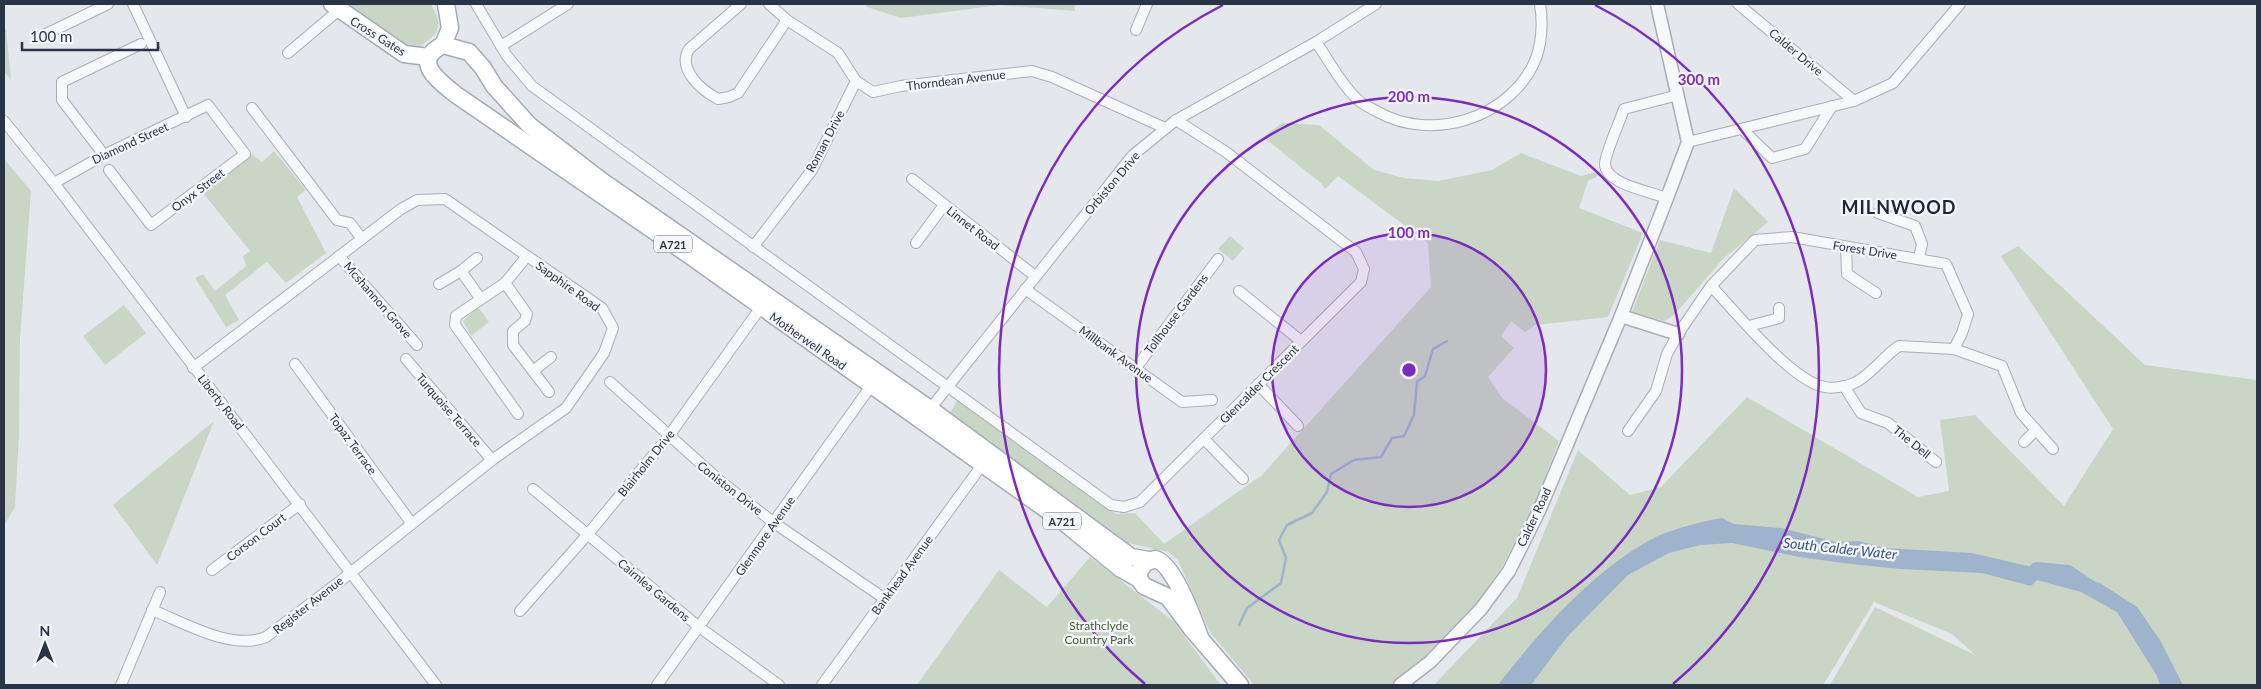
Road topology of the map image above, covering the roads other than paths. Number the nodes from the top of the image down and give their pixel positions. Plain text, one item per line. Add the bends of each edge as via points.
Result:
1 (108, 4) edge
2 (132, 4) edge
3 (446, 4) edge
4 (476, 4) edge
5 (568, 4) edge
6 (741, 4) edge
7 (769, 4) edge
8 (1147, 4) edge
9 (1376, 4) edge
10 (1540, 4) edge
11 (1658, 4) edge
12 (1738, 4) edge
13 (1960, 4) edge
14 (336, 7) edge
15 (787, 20) junction
16 (1136, 30) dead end
17 (46, 34) dead end
18 (1316, 42) junction
19 (140, 44) dead end
20 (443, 45) junction
21 (501, 46) junction
22 (288, 53) dead end
23 (429, 57) junction
24 (856, 81) junction
25 (494, 86) junction
26 (1678, 95) junction
27 (1854, 101) junction
28 (473, 106) junction
29 (1832, 106) junction
30 (252, 108) dead end
31 (186, 116) junction
32 (1176, 120) junction
33 (4, 121) edge
34 (1165, 128) junction
35 (1742, 129) junction
36 (1688, 142) junction
37 (104, 154) junction
38 (245, 154) joint
39 (109, 170) dead end
40 (912, 179) dead end
41 (54, 183) junction
42 (1667, 198) junction
43 (944, 205) junction
44 (1878, 213) dead end
45 (362, 239) junction
46 (916, 243) dead end
47 (753, 247) junction
48 (1846, 247) junction
49 (339, 256) junction
50 (527, 256) junction
51 (478, 258) dead end
52 (1918, 258) junction
53 (1218, 259) dead end
54 (461, 270) junction
55 (1035, 276) junction
56 (504, 283) junction
57 (439, 284) dead end
58 (1711, 286) junction
59 (1025, 289) junction
60 (1239, 291) dead end
61 (1876, 293) dead end
62 (480, 298) junction
63 (762, 308) junction
64 (1621, 316) junction
65 (1790, 320) dead end
66 (1749, 326) junction
67 (1678, 334) junction
68 (1301, 341) junction
69 (417, 345) dead end
70 (1954, 348) junction
71 (551, 357) dead end
72 (406, 360) dead end
73 (295, 364) dead end
74 (193, 368) junction
75 (1135, 369) junction
76 (533, 371) junction
77 (610, 382) dead end
78 (1258, 384) junction
79 (871, 386) junction
80 (1844, 386) junction
81 (946, 388) junction
82 (549, 392) dead end
83 (1212, 400) dead end
84 (930, 410) junction
85 (518, 414) dead end
86 (1298, 426) dead end
87 (2036, 430) junction
88 (1628, 431) dead end
89 (668, 436) junction
90 (1204, 439) junction
91 (2024, 442) dead end
92 (2053, 449) dead end
93 (492, 460) junction
94 (1936, 462) dead end
95 (982, 464) junction
96 (1243, 479) dead end
97 (533, 489) dead end
98 (300, 504) junction
99 (773, 522) junction
100 (412, 524) junction
101 (588, 534) junction
102 (1149, 560) junction
103 (212, 570) dead end
104 (351, 571) junction
105 (1170, 574) junction
106 (1139, 579) junction
107 (160, 592) dead end
108 (1156, 592) junction
109 (885, 599) junction
110 (152, 610) junction
111 (520, 611) dead end
112 (699, 627) junction
113 (1200, 637) junction
114 (121, 685) edge
115 (436, 685) edge
116 (658, 685) edge
117 (779, 685) edge
118 (822, 685) edge
119 (1240, 685) edge
120 (1400, 685) edge

1 - 17 street
2 - 31 street
3 - 20 main road via 450,28
4 - 21 street
5 - 21 street
6 - 15 street via 689,49 684,62 687,72 718,99 738,93
7 - 15 street
8 - 16 street
9 - 18 street, Orbiston Drive
10 - 18 street via 1542,28 1535,62 1528,75 1498,105 1477,117 1440,126 1399,120 1379,113 1356,98
11 - 26 street
12 - 27 street, Calder Drive
13 - 27 street via 1893,83
14 - 22 street
14 - 23 main road, Cross Gates via 404,54
15 - 24 street via 838,53
18 - 32 street, Orbiston Drive
19 - 37 street via 62,82 62,100
20 - 23 main road via 434,49
20 - 25 main road, Motherwell Road / A721 via 470,52
21 - 47 street via 532,86
23 - 28 main road, Motherwell Road / A721 via 432,75
24 - 34 street, Thorndean Avenue via 873,92 1032,71
24 - 47 street, Roman Drive via 812,170
25 - 28 main road via 487,100
25 - 84 main road, Motherwell Road / A721 via 529,125 602,181
26 - 36 street
26 - 42 street via 1624,109 1605,164 1608,174 1617,181
27 - 29 street
28 - 63 main road, Motherwell Road / A721
29 - 35 street
29 - 35 street via 1805,149 1772,158
30 - 45 street via 337,220 350,223
31 - 37 street, Diamond Street
31 - 38 street, Diamond Street via 208,105
32 - 34 street, Orbiston Drive
32 - 68 street, Glencalder Crescent via 1226,152 1356,252 1364,269 1361,282
33 - 41 street, Liberty Road
34 - 55 street, Orbiston Drive via 1132,156
35 - 36 street
36 - 42 street, Calder Road
37 - 41 street, Diamond Street
38 - 39 street, Onyx Street via 151,225
40 - 43 street, Linnet Road
41 - 74 street, Liberty Road
42 - 64 street, Calder Road
43 - 46 street
43 - 55 street, Linnet Road
44 - 52 street via 1915,226 1922,244
45 - 49 street, Sapphire Road
45 - 50 street, Sapphire Road via 400,208 417,200 444,199
47 - 81 street
48 - 52 street, Forest Drive
48 - 58 street, Forest Drive via 1792,237 1755,240
48 - 61 street via 1847,274
49 - 69 street, Mcshannon Grove
49 - 74 street, Sapphire Road
50 - 56 street
50 - 93 street, Sapphire Road via 602,308 613,328 604,353 566,408
51 - 54 street
52 - 70 street, Forest Drive via 1946,264 1968,314
53 - 75 street, Tollhouse Gardens
54 - 57 street
54 - 62 street
55 - 59 street, Orbiston Drive
56 - 62 street
56 - 76 street via 527,314 525,321 514,331 513,345
58 - 66 street
58 - 67 street, Forest Drive
59 - 75 street, Millbank Avenue
59 - 81 street, Orbiston Drive
60 - 68 street
62 - 85 street via 456,316 455,325
63 - 79 main road, Motherwell Road / A721
63 - 89 street, Blairholm Drive
64 - 67 street
64 - 120 street, Calder Road via 1539,511 1509,571 1481,609 1430,662
65 - 66 street via 1779,313
66 - 80 street via 1767,348 1810,382 1825,388
67 - 88 street, Forest Drive via 1667,354 1656,391
68 - 78 street, Glencalder Crescent
70 - 80 street via 1899,346 1858,382
70 - 87 street via 2002,366 2021,414
71 - 76 street
72 - 93 street, Turquoise Terrace
73 - 100 street, Topaz Terrace
74 - 98 street, Liberty Road
75 - 83 street, Millbank Avenue via 1182,402
76 - 82 street
77 - 89 street, Coniston Drive
78 - 86 street
78 - 90 street, Glencalder Crescent
79 - 95 main road, Motherwell Road / A721
79 - 99 street, Glenmore Avenue
80 - 94 street, The Dell via 1861,414 1888,423
81 - 84 street, Orbiston Drive
81 - 90 street, Glencalder Crescent via 1111,505 1124,507 1140,502
84 - 102 main road, Motherwell Road / A721 via 1131,557
87 - 91 street
87 - 92 street
89 - 99 street, Coniston Drive
89 - 101 street, Blairholm Drive
90 - 96 street
93 - 100 street, Sapphire Road
95 - 106 main road, Motherwell Road / A721 via 1061,520 1121,569
95 - 109 street, Bankhead Avenue
97 - 101 street, Cairnlea Gardens
98 - 103 street, Corson Court
98 - 104 street, Liberty Road
99 - 109 street, Coniston Drive
99 - 112 street, Glenmore Avenue
100 - 104 street, Sapphire Road
101 - 111 street, Blairholm Drive
101 - 112 street, Cairnlea Gardens
102 - 105 main road, A721 via 1161,560
102 - 106 main road via 1142,566
104 - 110 street, Register Avenue via 272,633 256,641 232,642
104 - 115 street, Liberty Road
105 - 108 main road via 1163,589
105 - 113 main road, A721
106 - 108 main road, A721 via 1150,591
107 - 110 street
108 - 113 main road, A721 via 1168,597
109 - 118 street, Bankhead Avenue
110 - 114 street
112 - 116 street, Glenmore Avenue
112 - 117 street, Cairnlea Gardens
113 - 119 main road, A721

